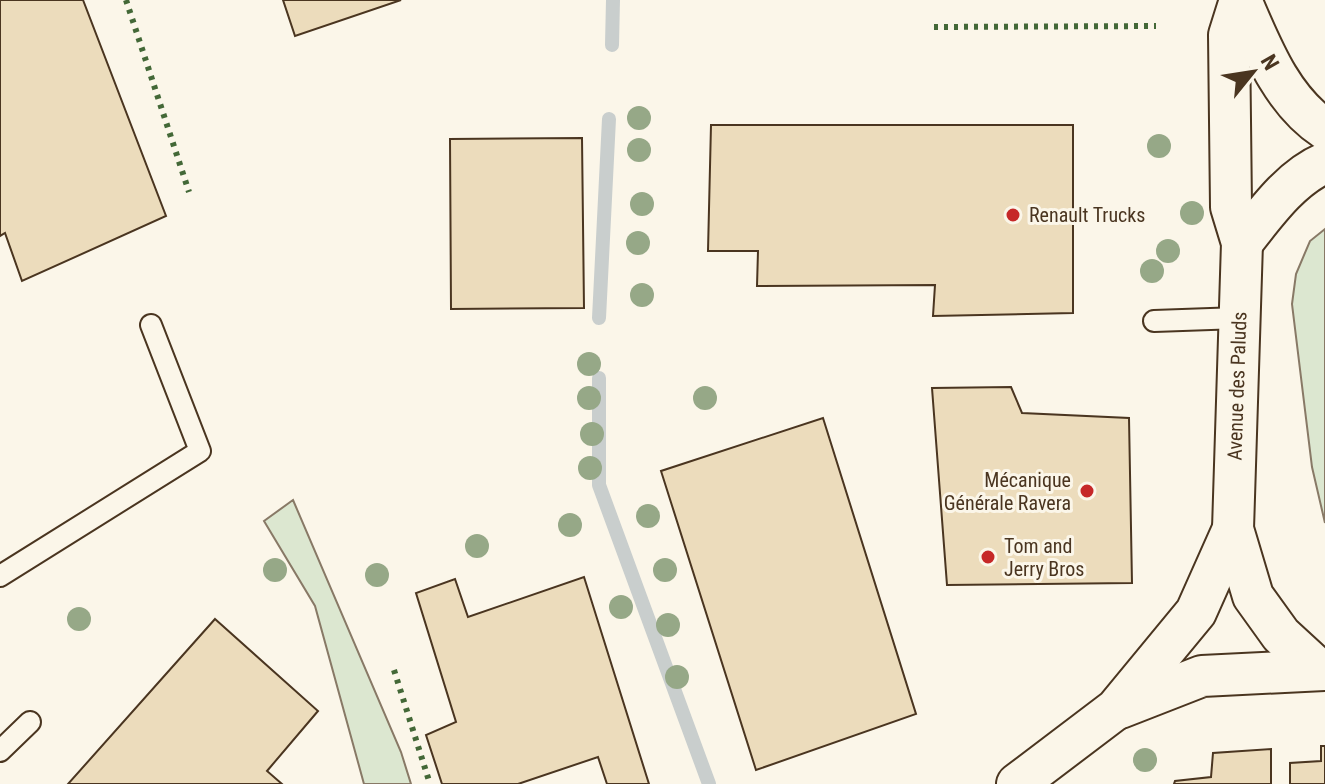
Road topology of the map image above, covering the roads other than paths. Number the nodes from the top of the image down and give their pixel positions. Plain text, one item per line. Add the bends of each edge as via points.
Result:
1 (1240, 0) edge
2 (1325, 129) edge
3 (1325, 163) edge
4 (1242, 243) junction
5 (1239, 318) junction
6 (1154, 321) dead end
7 (151, 325) dead end
8 (1233, 529) junction
9 (0, 576) edge
10 (1322, 670) edge
11 (1116, 709) junction
12 (30, 722) dead end
13 (0, 751) edge
14 (1017, 784) edge

1 - 2 street, Avenue des Paluds via 1272,71
1 - 4 street, Avenue des Paluds via 1229,35 1231,207
3 - 4 street via 1275,201
4 - 5 street, Avenue des Paluds
5 - 6 lane
5 - 8 street, Avenue des Paluds
7 - 9 lane via 200,451
8 - 10 street, Avenue des Paluds via 1253,596 1281,635
8 - 11 street, Avenue des Paluds via 1196,612
10 - 11 street, Avenue des Paluds via 1202,676
11 - 14 street, Avenue des Paluds
12 - 13 lane

